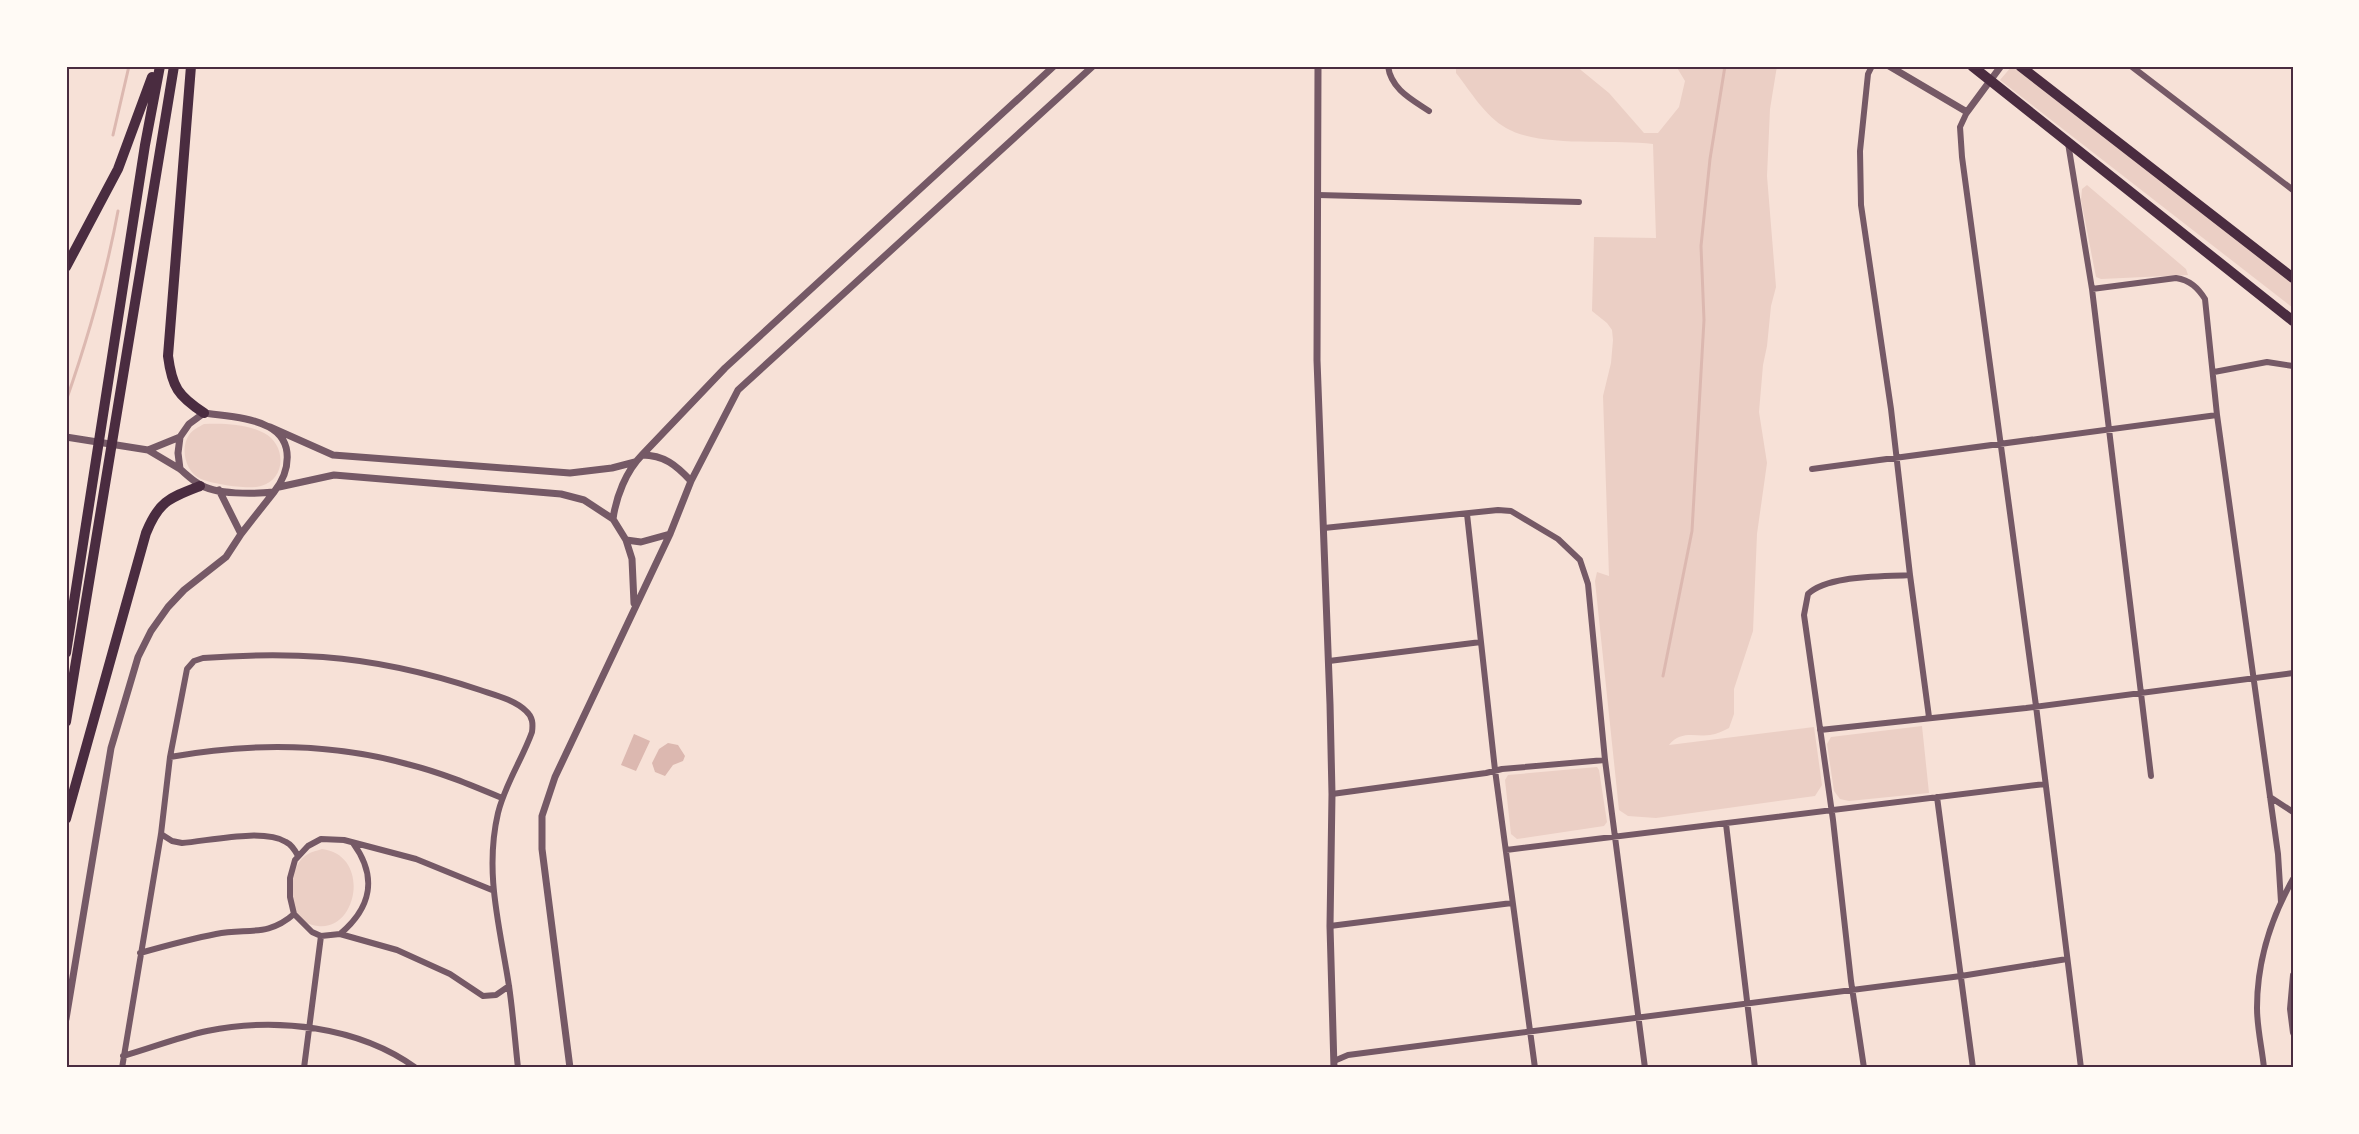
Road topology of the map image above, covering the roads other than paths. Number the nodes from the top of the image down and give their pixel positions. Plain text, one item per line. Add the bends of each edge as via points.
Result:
1 (158, 66) edge
2 (174, 66) edge
3 (191, 66) edge
4 (1054, 66) edge
5 (1093, 66) edge
6 (1318, 66) edge
7 (1388, 66) edge
8 (1872, 66) edge
9 (1889, 66) edge
10 (1972, 66) edge
11 (2001, 66) edge
12 (2020, 66) edge
13 (2131, 66) edge
14 (1428, 111) dead end
15 (1967, 112) junction
16 (2068, 141) junction
17 (2293, 190) edge
18 (1318, 195) junction
19 (1579, 202) dead end
20 (66, 267) edge
21 (2293, 278) edge
22 (2092, 289) junction
23 (2293, 321) edge
24 (2293, 366) edge
25 (2214, 372) junction
26 (204, 413) junction
27 (2217, 416) junction
28 (270, 427) junction
29 (2108, 429) junction
30 (66, 437) edge
31 (180, 437) junction
32 (2002, 444) junction
33 (148, 450) junction
34 (642, 455) junction
35 (1896, 459) junction
36 (635, 462) junction
37 (180, 469) junction
38 (1812, 469) dead end
39 (691, 481) junction
40 (200, 486) junction
41 (276, 489) junction
42 (219, 490) junction
43 (1467, 514) junction
44 (613, 519) junction
45 (1324, 528) junction
46 (241, 534) junction
47 (670, 534) junction
48 (626, 540) junction
49 (1910, 575) junction
50 (634, 605) junction
51 (1481, 642) junction
52 (66, 653) edge
53 (1329, 661) junction
54 (2293, 673) edge
55 (2253, 679) junction
56 (2141, 692) junction
57 (2036, 706) junction
58 (1929, 717) junction
59 (66, 722) edge
60 (1820, 730) junction
61 (170, 757) junction
62 (1605, 760) junction
63 (1495, 770) junction
64 (2151, 776) dead end
65 (2045, 784) junction
66 (1332, 794) junction
67 (1937, 797) junction
68 (2270, 797) junction
69 (502, 798) junction
70 (1831, 810) junction
71 (2293, 812) edge
72 (66, 819) edge
73 (1726, 824) junction
74 (161, 834) junction
75 (1615, 836) junction
76 (353, 843) junction
77 (1506, 850) junction
78 (298, 856) junction
79 (2293, 879) edge
80 (492, 890) junction
81 (2281, 902) junction
82 (1512, 903) junction
83 (294, 914) junction
84 (1330, 926) junction
85 (340, 934) junction
86 (321, 936) junction
87 (140, 953) junction
88 (2067, 959) junction
89 (2293, 975) edge
90 (1961, 976) junction
91 (509, 986) junction
92 (1852, 990) junction
93 (1747, 1003) junction
94 (1639, 1016) junction
95 (66, 1019) edge
96 (310, 1028) junction
97 (1530, 1031) junction
98 (2293, 1033) edge
99 (123, 1056) junction
100 (1334, 1065) edge
101 (122, 1068) edge
102 (304, 1068) edge
103 (416, 1068) edge
104 (518, 1068) edge
105 (570, 1068) edge
106 (1535, 1068) edge
107 (1645, 1068) edge
108 (1755, 1068) edge
109 (1864, 1068) edge
110 (1973, 1068) edge
111 (2081, 1068) edge
112 (2264, 1068) edge

1 - 20 highway via 118,169
1 - 52 highway
2 - 59 highway
3 - 26 highway via 168,356 172,382 178,392
4 - 34 street via 725,368
5 - 39 street via 738,390
6 - 18 street
7 - 14 street via 1400,91
8 - 35 street via 1868,74 1859,177
9 - 15 street
10 - 16 highway
11 - 15 street
12 - 21 highway
13 - 17 street
15 - 32 street via 1960,127 1962,157
16 - 22 street
16 - 23 highway
18 - 19 street
18 - 45 street via 1317,360
22 - 25 street via 2156,279 2183,279 2196,287 2205,299
22 - 29 street
24 - 25 street via 2267,362
25 - 27 street
26 - 28 street
26 - 31 street
27 - 29 street
27 - 55 street
28 - 36 street via 333,455 570,473
28 - 41 street via 285,444 289,457
29 - 32 street
29 - 56 street
30 - 33 street
31 - 33 street
31 - 37 street
32 - 35 street
32 - 57 street
33 - 37 street
34 - 36 street
34 - 39 street via 666,460
35 - 38 street
35 - 49 street
36 - 44 street via 615,502
37 - 40 street
39 - 47 street
40 - 42 street
40 - 72 highway via 164,502 146,533
41 - 42 street via 252,494
41 - 44 street via 334,475 561,494 584,500
41 - 46 street
42 - 46 street
43 - 45 street
43 - 51 street
43 - 62 street via 1511,511 1558,539 1580,560 1588,584
44 - 48 street
45 - 53 street
46 - 95 street via 226,557 168,607 138,657 111,748
47 - 48 street via 641,542
47 - 50 street
48 - 50 street via 632,559
49 - 58 street
49 - 60 street via 1843,580 1820,585 1808,594 1804,615
50 - 105 street via 555,777 542,816 542,849
51 - 53 street
51 - 63 street
53 - 66 street
54 - 55 street
55 - 56 street
55 - 68 street
56 - 57 street
56 - 64 street
57 - 58 street
57 - 65 street
58 - 60 street
60 - 70 street
61 - 69 street via 253,747 360,754 424,769
61 - 69 street via 187,669 194,660 259,654 324,657 448,679 496,695 528,712 532,732
61 - 74 street
62 - 63 street
62 - 75 street
63 - 66 street
63 - 77 street
65 - 67 street
65 - 88 street
66 - 84 street
67 - 70 street
67 - 90 street
68 - 71 street
68 - 81 street
69 - 80 street via 494,835
70 - 73 street
70 - 92 street
73 - 75 street
73 - 93 street
74 - 78 street via 182,843 272,837 284,840
74 - 87 street
75 - 77 street
75 - 94 street
76 - 78 street via 321,839
76 - 80 street via 416,859
76 - 85 street via 368,866 369,887 359,912
77 - 82 street
78 - 83 street via 290,878
79 - 81 street
80 - 91 street
81 - 112 street via 2264,954 2258,991
82 - 84 street
82 - 97 street
83 - 86 street
83 - 87 street via 281,926 219,934
84 - 100 street
85 - 86 street
85 - 91 street via 422,961 483,996 496,995
86 - 96 street
87 - 99 street
88 - 90 street
88 - 111 street
89 - 98 street
90 - 92 street
90 - 110 street
91 - 104 street
92 - 93 street
92 - 109 street
93 - 94 street
93 - 108 street
94 - 97 street
94 - 107 street
96 - 99 street via 244,1025 206,1031
96 - 102 street
96 - 103 street via 371,1044
97 - 100 street via 1348,1055
97 - 106 street
99 - 101 street

